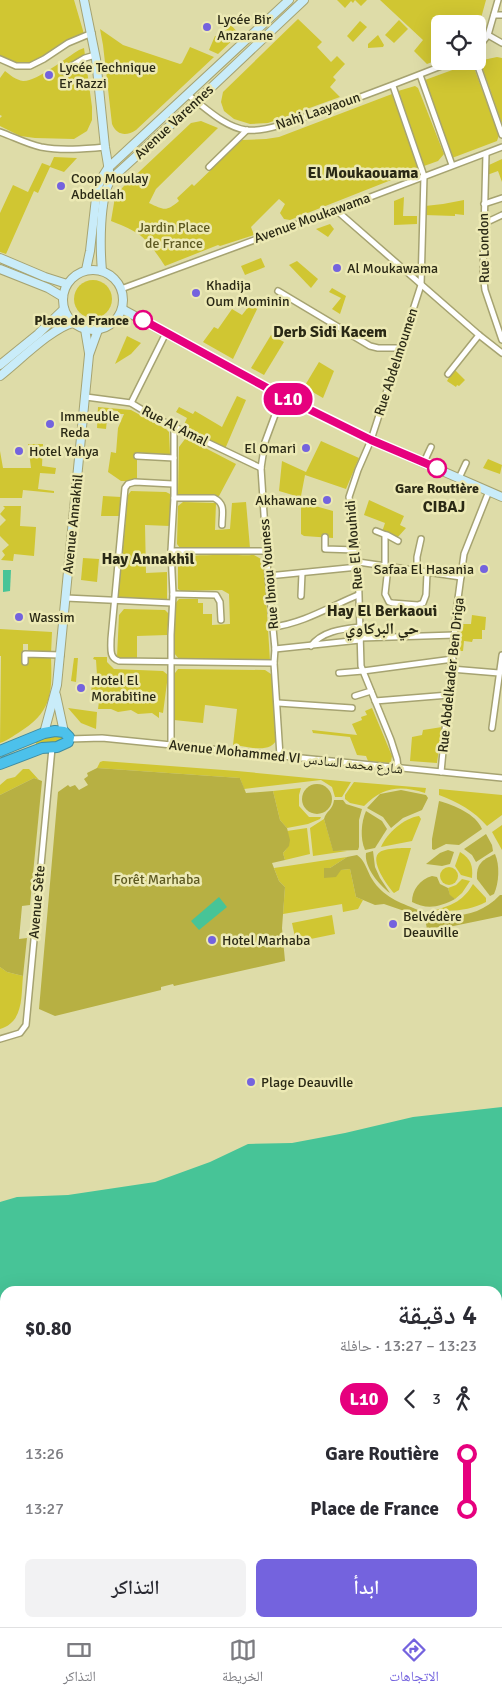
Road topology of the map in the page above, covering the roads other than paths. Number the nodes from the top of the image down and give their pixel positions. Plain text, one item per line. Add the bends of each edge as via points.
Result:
1 (84, 0) edge
2 (289, 0) edge
3 (304, 0) edge
4 (498, 0) edge
5 (494, 15) junction
6 (502, 15) edge
7 (269, 19) junction
8 (276, 26) junction
9 (92, 33) junction
10 (488, 34) junction
11 (486, 37) edge
12 (502, 43) edge
13 (95, 55) junction
14 (0, 59) edge
15 (432, 70) edge
16 (479, 70) edge
17 (63, 71) dead end
18 (420, 75) junction
19 (392, 86) junction
20 (188, 94) junction
21 (197, 101) junction
22 (247, 130) junction
23 (0, 132) edge
24 (502, 135) edge
25 (105, 147) junction
26 (502, 147) edge
27 (486, 154) junction
28 (452, 165) junction
29 (210, 167) dead end
30 (108, 168) junction
31 (424, 176) junction
32 (111, 179) junction
33 (502, 198) edge
34 (484, 204) junction
35 (336, 210) junction
36 (502, 215) edge
37 (483, 224) junction
38 (0, 258) edge
39 (0, 269) edge
40 (86, 270) junction
41 (102, 270) junction
42 (67, 284) junction
43 (421, 285) junction
44 (121, 289) junction
45 (278, 291) dead end
46 (63, 297) junction
47 (64, 309) junction
48 (122, 309) junction
49 (73, 323) junction
50 (85, 329) junction
51 (98, 330) junction
52 (166, 332) junction
53 (480, 336) junction
54 (502, 340) edge
55 (402, 348) junction
56 (502, 353) edge
57 (89, 355) junction
58 (0, 365) edge
59 (448, 374) dead end
60 (0, 376) edge
61 (86, 396) junction
62 (282, 396) junction
63 (131, 403) junction
64 (174, 426) junction
65 (371, 440) junction
66 (431, 447) dead end
67 (136, 456) dead end
68 (174, 458) junction
69 (424, 462) junction
70 (466, 463) dead end
71 (261, 468) junction
72 (459, 478) junction
73 (173, 484) junction
74 (488, 492) junction
75 (502, 497) edge
76 (174, 498) junction
77 (222, 525) dead end
78 (376, 531) dead end
79 (385, 536) junction
80 (325, 537) dead end
81 (421, 539) dead end
82 (398, 541) dead end
83 (356, 550) junction
84 (171, 551) junction
85 (267, 551) junction
86 (358, 565) junction
87 (386, 566) junction
88 (417, 570) junction
89 (302, 573) junction
90 (427, 573) junction
91 (268, 576) junction
92 (461, 576) junction
93 (173, 594) junction
94 (358, 595) junction
95 (301, 596) dead end
96 (66, 598) junction
97 (114, 601) junction
98 (172, 603) junction
99 (221, 620) dead end
100 (273, 627) junction
101 (359, 627) junction
102 (455, 634) junction
103 (360, 639) junction
104 (312, 646) junction
105 (25, 647) dead end
106 (275, 649) junction
107 (25, 654) junction
108 (61, 655) junction
109 (502, 655) edge
110 (452, 659) junction
111 (172, 661) junction
112 (24, 662) dead end
113 (274, 663) junction
114 (451, 669) junction
115 (363, 671) junction
116 (339, 672) dead end
117 (499, 672) junction
118 (371, 691) junction
119 (56, 694) junction
120 (449, 695) junction
121 (355, 696) dead end
122 (375, 701) junction
123 (278, 703) junction
124 (352, 708) dead end
125 (492, 728) dead end
126 (41, 734) junction
127 (67, 736) junction
128 (171, 746) junction
129 (47, 748) junction
130 (0, 751) edge
131 (280, 756) junction
132 (0, 764) edge
133 (398, 768) junction
134 (441, 772) junction
135 (502, 778) edge
136 (0, 1039) edge

1 - 9 main road
2 - 7 main road, Avenue Varennes
3 - 8 main road, Avenue Varennes
4 - 5 street
5 - 6 street
5 - 10 street
7 - 8 main road
7 - 20 main road, Avenue Varennes
8 - 21 main road, Avenue Varennes
9 - 13 main road
9 - 14 street via 30,66 16,66
10 - 11 street
10 - 12 street
13 - 17 street
13 - 25 main road
15 - 18 street, Nahj Laayaoun
16 - 24 street
18 - 19 street, Nahj Laayaoun
18 - 28 street
19 - 22 street, Nahj Laayaoun via 302,118 268,128
19 - 31 street
20 - 21 street, Nahj Laayaoun
20 - 30 main road, Avenue Varennes
21 - 22 street, Nahj Laayaoun via 231,125
21 - 32 main road, Avenue Varennes
22 - 29 street
23 - 25 street via 51,148
25 - 30 main road
26 - 27 street, Avenue Moukawama
27 - 28 street, Avenue Moukawama
27 - 34 street, Rue London
28 - 31 street, Avenue Moukawama
30 - 32 main road
30 - 40 main road, Avenue Varennes via 97,189
31 - 35 street, Avenue Moukawama
31 - 43 street, Rue Abdelmoumen
32 - 41 main road via 102,218
33 - 34 street
34 - 37 street, Rue London
35 - 43 street
35 - 44 street, Avenue Moukawama
36 - 37 street
37 - 54 street, Rue London via 485,290
38 - 42 main road
39 - 46 main road
40 - 41 main road
40 - 42 main road
41 - 44 main road via 116,280
42 - 46 main road
43 - 53 street
43 - 55 street, Rue Abdelmoumen
44 - 48 main road via 124,298
45 - 55 street via 370,346
46 - 47 main road
47 - 49 main road
47 - 58 main road
48 - 51 main road via 113,323
48 - 52 main road
49 - 50 main road
49 - 60 main road via 52,333
50 - 51 main road
50 - 57 main road, Avenue Annakhil
51 - 57 main road, Avenue Annakhil
52 - 62 main road
52 - 63 street
53 - 56 street
53 - 59 street
55 - 65 street, Rue Abdelmoumen
57 - 61 main road, Avenue Annakhil
61 - 63 street, Rue Al Amal
61 - 96 main road, Avenue Annakhil
62 - 65 main road
62 - 71 street, Rue Ibnou Youness via 265,442
63 - 64 street, Rue Al Amal
64 - 68 street
64 - 71 street, Rue Al Amal
65 - 69 main road
65 - 83 street, Rue El Mouhidi via 349,496
66 - 69 street
67 - 68 street
68 - 73 street
69 - 72 main road
70 - 72 street
71 - 85 street, Rue Ibnou Youness
72 - 74 main road
73 - 76 street
73 - 97 street via 136,482 125,488
74 - 75 main road
74 - 92 street, Rue Abdelkader Ben Driga via 467,545
76 - 77 street via 219,500
76 - 84 street
78 - 79 street
79 - 82 street
79 - 87 street
80 - 83 street via 326,549
81 - 88 street
83 - 86 street, Rue El Mouhidi
84 - 85 street
84 - 93 street
85 - 91 street, Rue Ibnou Youness
86 - 87 street
86 - 89 street
86 - 94 street, Rue El Mouhidi
87 - 88 street
87 - 90 street via 385,594 392,603 423,603
88 - 90 street
89 - 91 street
89 - 95 street
90 - 92 street
91 - 100 street, Rue Ibnou Youness
92 - 102 street, Rue Abdelkader Ben Driga
93 - 98 street
93 - 99 street via 216,595 221,605
94 - 100 street via 313,617
94 - 101 street, Rue El Mouhidi
96 - 97 street
96 - 108 main road, Avenue Annakhil
97 - 98 street
97 - 111 street via 111,650 115,659
98 - 111 street
100 - 106 street, Rue Ibnou Youness
101 - 103 street, Rue El Mouhidi
101 - 104 street via 326,634
102 - 103 street
102 - 110 street, Rue Abdelkader Ben Driga
103 - 104 street
103 - 115 street, Rue El Mouhidi
104 - 106 street
105 - 107 street
106 - 113 street, Rue Ibnou Youness
107 - 108 street
107 - 112 street
108 - 119 main road, Avenue Annakhil
109 - 117 street
110 - 114 street, Rue Abdelkader Ben Driga
110 - 115 street
111 - 113 street
111 - 128 street
113 - 123 street, Rue Ibnou Youness
114 - 117 street
114 - 120 street, Rue Abdelkader Ben Driga
115 - 116 street
115 - 118 street, Rue El Mouhidi
117 - 125 street
118 - 121 street
118 - 122 street, Rue El Mouhidi
119 - 126 main road, Avenue Annakhil
119 - 127 main road, Avenue Annakhil
120 - 122 street
120 - 134 street, Rue Abdelkader Ben Driga
122 - 133 street, Rue El Mouhidi
123 - 124 street
123 - 131 street, Rue Ibnou Youness
126 - 127 highway via 55,731
126 - 129 highway via 35,743
126 - 130 highway
127 - 128 street, Avenue Mohammed VI شارع محمد السادس
127 - 129 highway via 63,745
128 - 131 street, Avenue Mohammed VI شارع محمد السادس
129 - 132 highway
129 - 136 street, Avenue Sète via 26,1025 20,1033
131 - 133 street, Avenue Mohammed VI شارع محمد السادس
133 - 134 street, Avenue Mohammed VI شارع محمد السادس
134 - 135 street, Avenue Mohammed VI شارع محمد السادس

